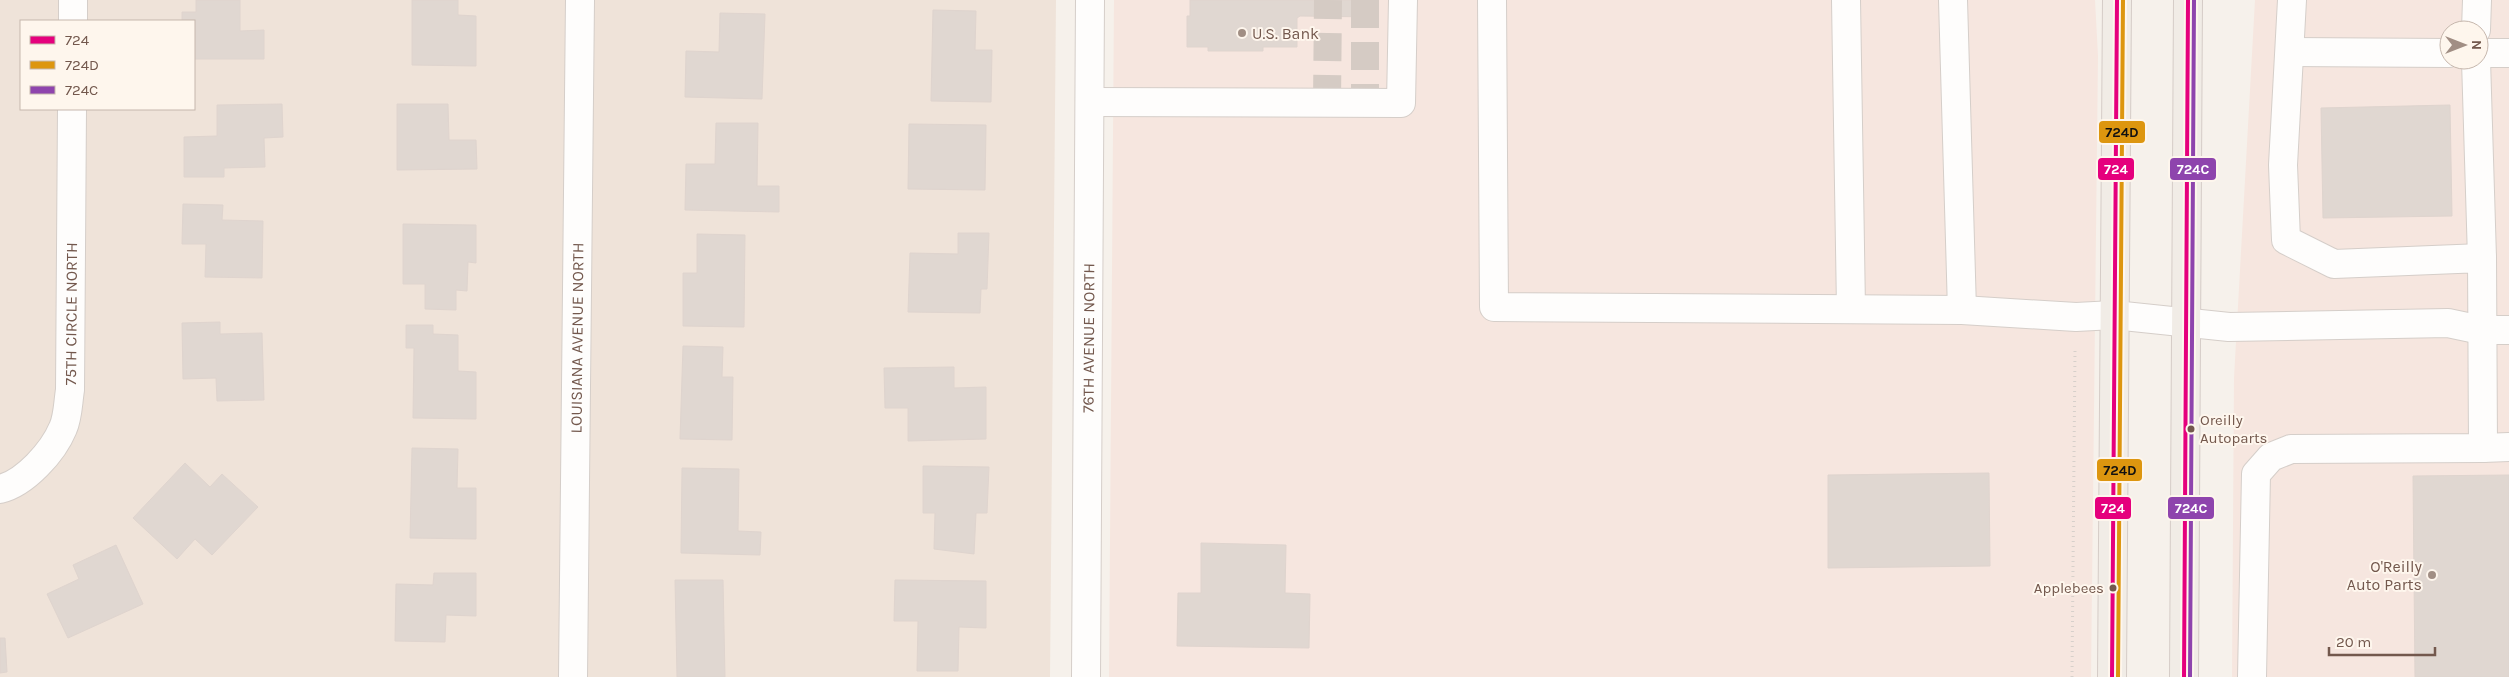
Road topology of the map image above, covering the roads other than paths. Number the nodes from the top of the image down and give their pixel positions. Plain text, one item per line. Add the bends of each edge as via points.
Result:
1 (73, 0) edge
2 (580, 0) edge
3 (1090, 0) edge
4 (1403, 0) edge
5 (1492, 0) edge
6 (1846, 0) edge
7 (1953, 0) edge
8 (2117, 0) edge
9 (2188, 0) edge
10 (2292, 0) edge
11 (2477, 0) edge
12 (73, 20) edge
13 (2476, 20) edge
14 (2290, 52) junction
15 (2439, 53) edge
16 (2489, 53) edge
17 (2509, 53) edge
18 (2476, 70) edge
19 (1090, 102) junction
20 (72, 110) edge
21 (2482, 258) junction
22 (1852, 309) junction
23 (1962, 310) junction
24 (2114, 315) junction
25 (2185, 320) junction
26 (2481, 330) junction
27 (2509, 330) edge
28 (2496, 448) edge
29 (0, 489) edge
30 (573, 677) edge
31 (1086, 677) edge
32 (2112, 677) edge
33 (2184, 677) edge
34 (2252, 677) edge

1 - 12 street
2 - 30 street, LOUISIANA AVENUE NORTH
3 - 19 street, 76TH AVENUE NORTH
4 - 19 street via 1401,103
5 - 22 street via 1494,307
6 - 22 street
7 - 23 street
8 - 24 main road
9 - 25 main road
10 - 14 street
11 - 13 street
14 - 15 street
14 - 21 street via 2284,165 2286,240 2334,264
16 - 17 street
18 - 21 street
19 - 31 street, 76TH AVENUE NORTH
20 - 29 street, 75TH CIRCLE NORTH via 70,390 63,428 43,460 14,485
21 - 26 street
22 - 23 street
23 - 24 street via 2076,317
24 - 25 street
24 - 32 main road
25 - 26 street via 2229,327 2448,323
25 - 33 main road
26 - 27 street
26 - 28 street
28 - 34 street via 2291,449 2271,457 2256,474 2255,481

